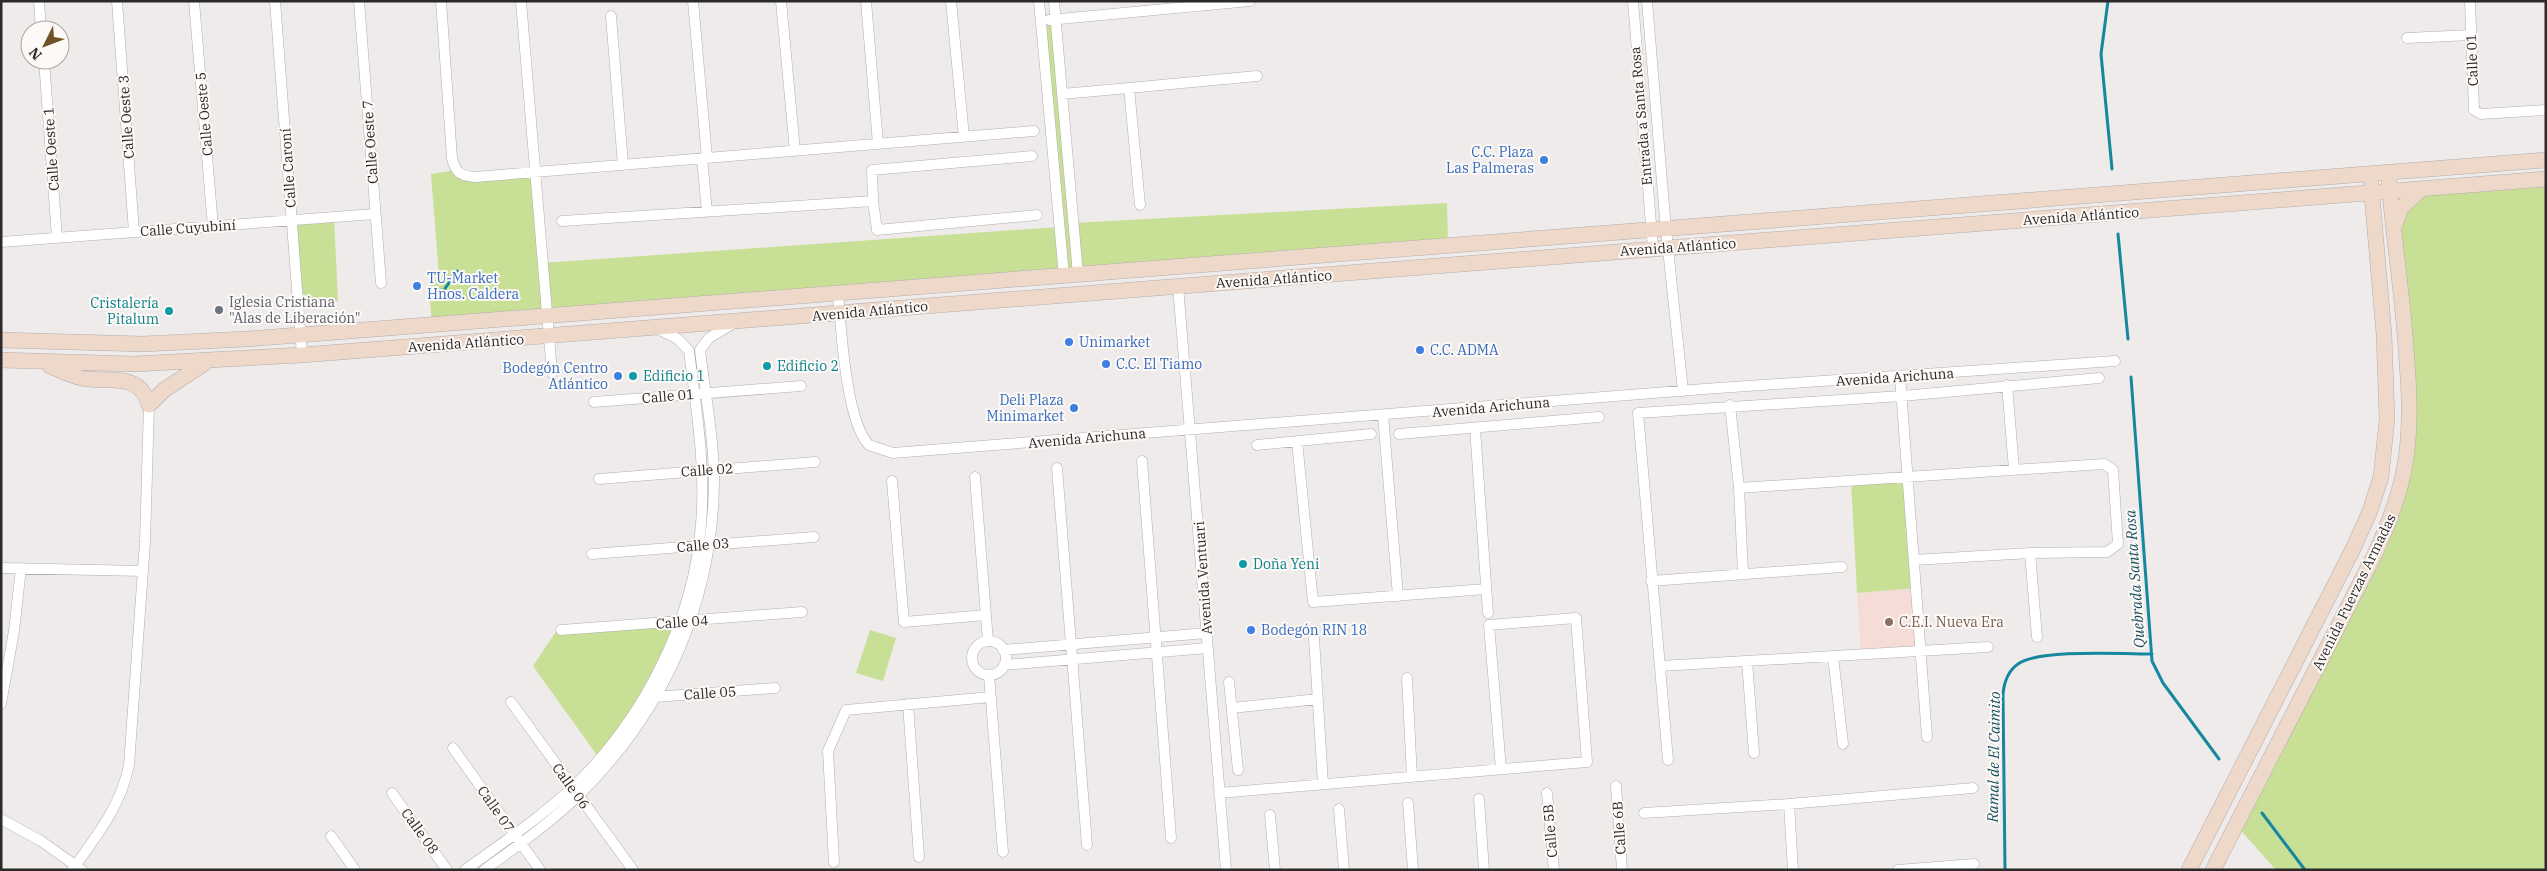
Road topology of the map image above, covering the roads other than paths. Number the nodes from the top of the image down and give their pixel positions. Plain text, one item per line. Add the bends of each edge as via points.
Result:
1 (39, 1) edge
2 (117, 1) edge
3 (194, 1) edge
4 (275, 1) edge
5 (359, 1) edge
6 (441, 1) edge
7 (521, 1) edge
8 (693, 1) edge
9 (781, 1) edge
10 (866, 1) edge
11 (951, 1) edge
12 (1039, 1) edge
13 (1054, 1) edge
14 (1248, 1) edge
15 (1633, 1) edge
16 (1648, 1) edge
17 (2470, 1) edge
18 (611, 16) dead end
19 (40, 20) edge
20 (1041, 20) junction
21 (1055, 20) junction
22 (2471, 34) junction
23 (2408, 38) dead end
24 (45, 70) edge
25 (1257, 76) dead end
26 (1129, 88) junction
27 (1062, 94) junction
28 (2546, 110) edge
29 (1034, 131) dead end
30 (964, 137) junction
31 (878, 144) junction
32 (795, 151) junction
33 (1032, 156) dead end
34 (704, 158) junction
35 (2546, 160) edge
36 (623, 165) junction
37 (534, 172) junction
38 (2388, 174) junction
39 (2370, 175) junction
40 (2546, 179) edge
41 (2421, 189) junction
42 (2390, 191) junction
43 (2372, 192) junction
44 (2344, 195) junction
45 (873, 201) junction
46 (1140, 205) dead end
47 (707, 212) junction
48 (375, 214) junction
49 (1037, 215) dead end
50 (2374, 220) junction
51 (292, 221) junction
52 (562, 221) dead end
53 (213, 226) junction
54 (2394, 226) junction
55 (1658, 230) junction
56 (134, 232) junction
57 (57, 238) junction
58 (1, 242) edge
59 (1661, 248) junction
60 (1071, 276) junction
61 (380, 283) dead end
62 (1178, 286) junction
63 (838, 294) junction
64 (840, 314) junction
65 (546, 317) junction
66 (736, 322) junction
67 (656, 328) junction
68 (300, 335) junction
69 (548, 336) junction
70 (1, 340) edge
71 (302, 355) junction
72 (1, 360) edge
73 (207, 361) junction
74 (2115, 361) dead end
75 (42, 362) junction
76 (552, 373) dead end
77 (1900, 376) junction
78 (2099, 378) dead end
79 (2007, 385) junction
80 (801, 386) dead end
81 (1683, 391) junction
82 (705, 393) junction
83 (694, 394) junction
84 (1902, 396) junction
85 (594, 402) dead end
86 (149, 405) junction
87 (1730, 405) junction
88 (1384, 415) junction
89 (1599, 417) dead end
90 (1475, 428) junction
91 (1190, 430) junction
92 (1371, 434) dead end
93 (1399, 434) dead end
94 (1297, 441) junction
95 (1257, 445) dead end
96 (1142, 461) dead end
97 (815, 462) dead end
98 (1057, 468) dead end
99 (2014, 469) junction
100 (702, 470) junction
101 (713, 470) junction
102 (975, 477) dead end
103 (1908, 477) junction
104 (599, 479) dead end
105 (892, 481) dead end
106 (1738, 488) junction
107 (814, 537) dead end
108 (710, 544) junction
109 (699, 545) junction
110 (2030, 553) junction
111 (592, 554) dead end
112 (1914, 560) junction
113 (1842, 567) dead end
114 (1, 568) edge
115 (21, 568) junction
116 (143, 570) junction
117 (1744, 573) junction
118 (1651, 580) junction
119 (1486, 589) junction
120 (1398, 596) junction
121 (802, 612) dead end
122 (1488, 613) dead end
123 (986, 615) junction
124 (679, 622) junction
125 (691, 622) junction
126 (562, 630) dead end
127 (1207, 633) junction
128 (1155, 636) junction
129 (2037, 637) dead end
130 (1314, 638) dead end
131 (988, 642) junction
132 (1071, 643) junction
133 (1988, 647) dead end
134 (1208, 648) junction
135 (1003, 650) junction
136 (1921, 651) junction
137 (1156, 652) junction
138 (1833, 656) junction
139 (1072, 659) junction
140 (1747, 661) junction
141 (1004, 665) junction
142 (1660, 666) junction
143 (990, 675) junction
144 (1407, 678) dead end
145 (1229, 682) dead end
146 (775, 688) dead end
147 (646, 691) junction
148 (655, 697) junction
149 (991, 697) junction
150 (1318, 700) junction
151 (511, 702) dead end
152 (1, 704) edge
153 (908, 704) junction
154 (1232, 708) junction
155 (1927, 737) dead end
156 (1843, 744) dead end
157 (453, 748) dead end
158 (1754, 753) dead end
159 (1668, 760) dead end
160 (1501, 769) junction
161 (1238, 770) dead end
162 (1412, 777) junction
163 (1323, 784) junction
164 (1616, 786) dead end
165 (1973, 788) dead end
166 (575, 791) junction
167 (392, 792) dead end
168 (1547, 793) dead end
169 (1219, 794) junction
170 (1479, 799) dead end
171 (1408, 803) dead end
172 (1789, 804) junction
173 (1339, 809) dead end
174 (1644, 813) dead end
175 (1270, 815) dead end
176 (1, 819) edge
177 (514, 835) junction
178 (331, 836) dead end
179 (1171, 838) dead end
180 (521, 843) junction
181 (1087, 845) dead end
182 (1003, 852) dead end
183 (919, 857) dead end
184 (834, 862) dead end
185 (1974, 864) dead end
186 (77, 868) edge
187 (355, 870) edge
188 (448, 870) edge
189 (465, 870) edge
190 (484, 870) edge
191 (540, 870) edge
192 (633, 870) edge
193 (1226, 870) edge
194 (1274, 870) edge
195 (1344, 870) edge
196 (1413, 870) edge
197 (1484, 870) edge
198 (1554, 870) edge
199 (1622, 870) edge
200 (1793, 870) edge
201 (1898, 870) edge
202 (2188, 870) edge
203 (2213, 870) edge

1 - 19 street
2 - 56 street, Calle Oeste 3
3 - 53 street, Calle Oeste 5
4 - 51 street, Calle Caroní
5 - 48 street, Calle Oeste 7
6 - 37 street via 455,170 462,176 475,177
7 - 37 street
8 - 34 street
9 - 32 street
10 - 31 street
11 - 30 street
12 - 20 street
13 - 21 street
14 - 21 street
15 - 55 street, Entrada a Santa Rosa
16 - 55 street, Entrada a Santa Rosa
17 - 22 street, Calle 01
18 - 36 street
20 - 21 street
20 - 60 street
21 - 27 street
22 - 23 street
22 - 28 street, Calle 01 via 2476,112
24 - 57 street, Calle Oeste 1
25 - 26 street
26 - 27 street
26 - 46 street
27 - 60 street
29 - 30 street
30 - 31 street
31 - 32 street
32 - 34 street
33 - 45 street via 872,170
34 - 36 street
34 - 47 street
35 - 38 main road, Avenida Atlántico
36 - 37 street
37 - 65 street
38 - 39 main road, Avenida Atlántico
38 - 42 main road, Avenida Fuerzas Armadas
39 - 43 main road, Avenida Fuerzas Armadas
39 - 55 main road, Avenida Atlántico
40 - 41 main road, Avenida Atlántico
41 - 42 main road, Avenida Atlántico
41 - 54 main road via 2401,208
42 - 43 main road, Avenida Atlántico
42 - 54 main road, Avenida Fuerzas Armadas
43 - 44 main road, Avenida Atlántico
43 - 50 main road, Avenida Fuerzas Armadas
44 - 50 main road via 2358,201
44 - 59 main road, Avenida Atlántico
45 - 47 street
45 - 49 street via 877,230
47 - 52 street
48 - 51 street, Calle Cuyubiní
48 - 61 street, Calle Oeste 7
50 - 202 main road, Avenida Fuerzas Armadas via 2384,334 2387,419 2384,458 2376,494 2333,589
51 - 53 street, Calle Cuyubiní
51 - 68 street, Calle Caroní
53 - 56 street, Calle Cuyubiní
54 - 203 main road, Avenida Fuerzas Armadas via 2409,400 2407,451 2400,488 2374,556
55 - 59 street
55 - 59 street
55 - 60 main road, Avenida Atlántico
56 - 57 street, Calle Cuyubiní
57 - 58 street, Calle Cuyubiní
59 - 62 main road, Avenida Atlántico
59 - 81 street
60 - 63 main road, Avenida Atlántico
62 - 64 main road, Avenida Atlántico
62 - 91 street, Avenida Ventuari
63 - 64 street
63 - 65 main road, Avenida Atlántico
64 - 66 main road, Avenida Atlántico
64 - 91 street, Avenida Arichuna via 853,412 860,433 869,445 881,450 906,453
65 - 68 main road, Avenida Atlántico
65 - 69 street
66 - 67 main road, Avenida Atlántico
66 - 82 street via 709,338 700,350
67 - 69 main road, Avenida Atlántico
67 - 83 street via 678,339 689,351
68 - 70 main road, Avenida Atlántico via 143,344
68 - 71 street, Calle Caroní
69 - 71 main road, Avenida Atlántico
69 - 76 street
71 - 73 main road, Avenida Atlántico
72 - 75 main road, Avenida Atlántico
73 - 75 main road, Avenida Atlántico via 134,364
73 - 86 main road via 164,390
74 - 77 street, Avenida Arichuna
75 - 86 main road via 82,378 126,381 142,390
77 - 81 street, Avenida Arichuna
77 - 84 street
78 - 79 street
79 - 84 street
79 - 99 street
80 - 82 street, Calle 01
81 - 88 street, Avenida Arichuna
82 - 83 street, Calle 01
82 - 101 street
83 - 85 street, Calle 01
83 - 100 street
84 - 87 street
84 - 103 street
86 - 116 street
87 - 106 street
87 - 118 street via 1638,413
88 - 91 street, Avenida Arichuna
88 - 120 street
89 - 90 street
90 - 93 street
90 - 119 street
91 - 127 street, Avenida Ventuari
92 - 94 street
94 - 95 street
94 - 120 street via 1313,602
96 - 128 street
97 - 101 street, Calle 02
98 - 132 street
99 - 103 street
99 - 110 street via 2104,464 2113,470 2118,544 2113,550
100 - 101 street, Calle 02
100 - 104 street, Calle 02
100 - 109 street
101 - 108 street
102 - 123 street
103 - 106 street
103 - 112 street
105 - 123 street via 904,622
106 - 117 street
107 - 108 street, Calle 03
108 - 109 street, Calle 03
108 - 125 street
109 - 111 street, Calle 03
109 - 124 street
110 - 112 street
110 - 129 street
112 - 136 street
113 - 117 street
114 - 115 street
115 - 116 street
115 - 152 street
116 - 186 street via 131,751 126,779 116,806
117 - 118 street
118 - 142 street
119 - 120 street
119 - 122 street
121 - 125 street, Calle 04
123 - 131 street
124 - 125 street, Calle 04
124 - 126 street, Calle 04
124 - 147 street
125 - 148 street
127 - 128 street
127 - 134 street, Avenida Ventuari
128 - 132 street
128 - 137 street
130 - 150 street
131 - 135 street
131 - 143 street via 977,646 973,656 975,667
132 - 135 street
132 - 139 street
133 - 136 street
134 - 137 street
134 - 169 street, Avenida Ventuari
135 - 141 street via 1006,657
136 - 138 street
136 - 155 street
137 - 139 street
137 - 179 street
138 - 140 street
138 - 156 street
139 - 141 street
139 - 181 street
140 - 142 street
140 - 158 street
141 - 143 street via 999,672
142 - 159 street
143 - 149 street
144 - 162 street
145 - 154 street
146 - 148 street, Calle 05
147 - 148 street
147 - 166 street
148 - 166 street via 620,750
149 - 153 street
149 - 182 street
150 - 154 street
150 - 163 street
151 - 166 street, Calle 06
153 - 183 street
153 - 184 street via 846,710 828,751
154 - 161 street
157 - 177 street, Calle 07
160 - 160 street via 1586,762 1576,618 1490,625
160 - 162 street
162 - 163 street
163 - 169 street
164 - 199 street, Calle 6B
165 - 172 street
166 - 177 street
166 - 180 street
166 - 192 street, Calle 06
167 - 188 street, Calle 08
168 - 198 street, Calle 5B
169 - 193 street, Avenida Ventuari
170 - 197 street
171 - 196 street
172 - 174 street
172 - 200 street
173 - 195 street
175 - 194 street
176 - 186 street via 40,841
177 - 180 street, Calle 07
177 - 189 street
178 - 187 street
180 - 190 street
180 - 191 street, Calle 07
185 - 201 street

